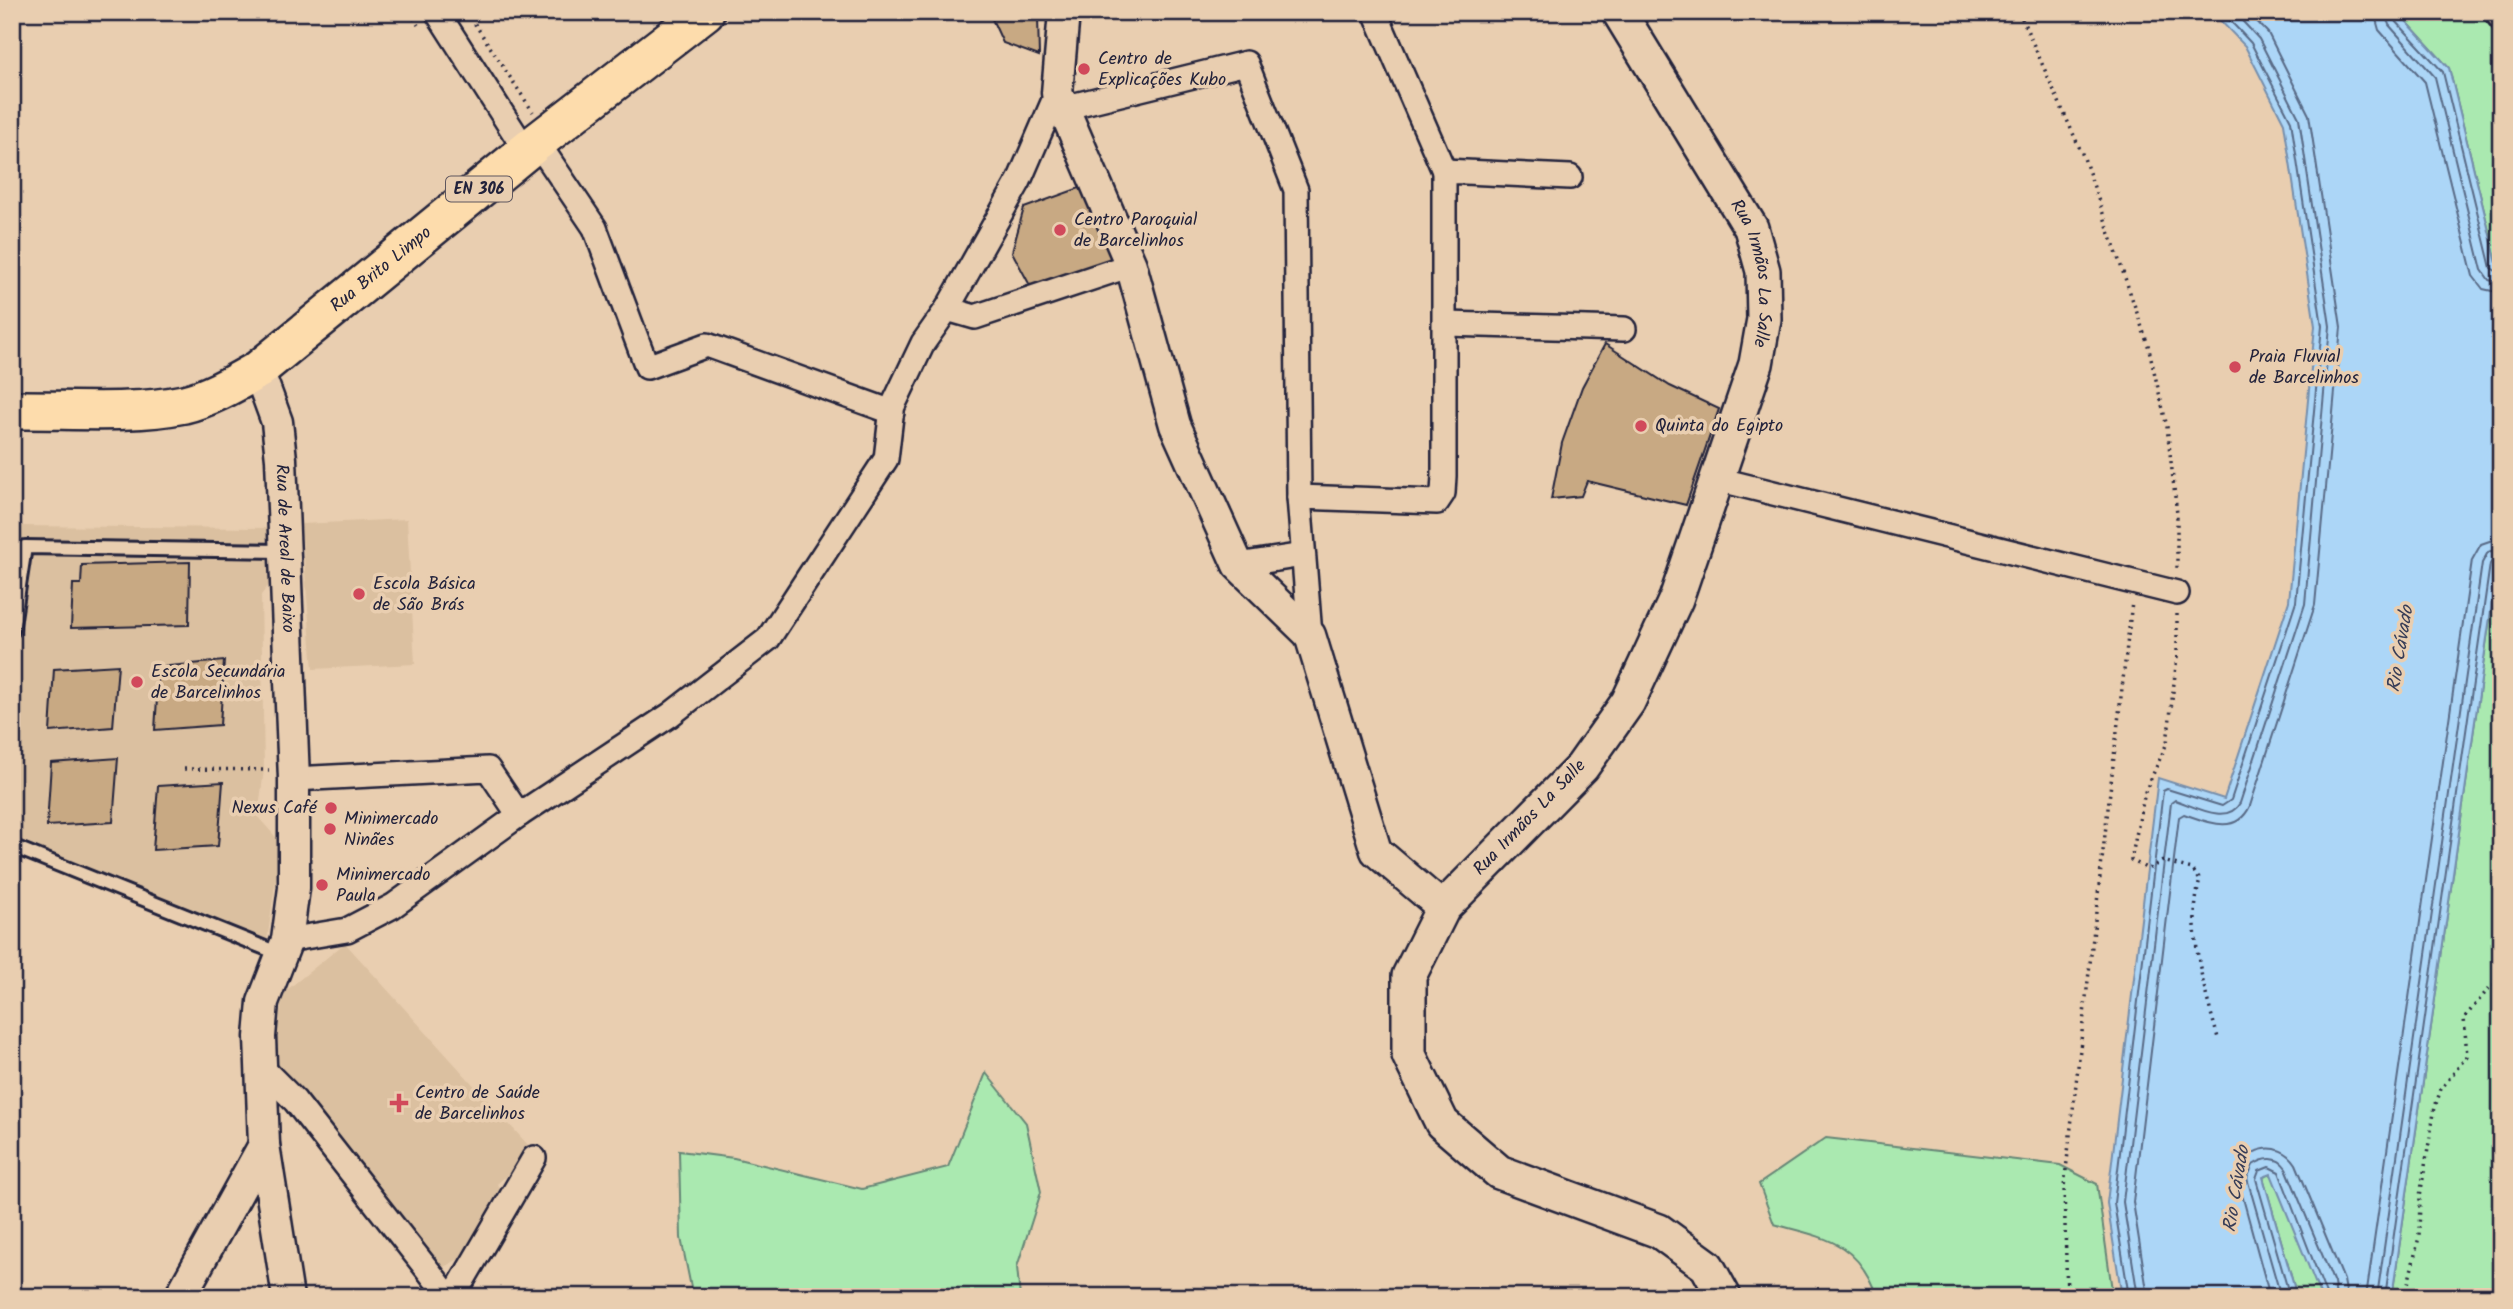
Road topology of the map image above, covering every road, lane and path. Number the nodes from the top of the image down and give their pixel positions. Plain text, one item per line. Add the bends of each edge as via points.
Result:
1 (437, 12) edge
2 (467, 12) edge
3 (705, 12) edge
4 (1064, 12) edge
5 (1376, 12) edge
6 (1619, 12) edge
7 (2019, 12) edge
8 (2489, 12) edge
9 (2501, 27) edge
10 (1060, 101) junction
11 (537, 142) junction
12 (1444, 171) junction
13 (1570, 177) dead end
14 (1130, 265) junction
15 (947, 309) junction
16 (1446, 324) junction
17 (1624, 329) dead end
18 (258, 370) junction
19 (12, 410) edge
20 (892, 412) junction
21 (1717, 479) junction
22 (1299, 497) junction
23 (285, 551) junction
24 (1303, 555) junction
25 (1238, 565) junction
26 (2134, 582) junction
27 (2177, 593) junction
28 (12, 631) edge
29 (1310, 635) junction
30 (184, 769) dead end
31 (294, 779) junction
32 (519, 815) junction
33 (12, 846) edge
34 (1443, 908) junction
35 (284, 947) junction
36 (2501, 984) edge
37 (2218, 1038) dead end
38 (262, 1068) junction
39 (264, 1145) junction
40 (534, 1158) dead end
41 (180, 1297) edge
42 (288, 1297) edge
43 (451, 1297) edge
44 (1724, 1297) edge
45 (2067, 1297) edge
46 (2405, 1297) edge

1 - 11 street
2 - 11 path
3 - 11 main road, Rua Brito Limpo / EN 306
4 - 10 street
5 - 12 street
6 - 21 main road, Rua Irmãos La Salle via 1734,197 1751,228 1763,271 1764,319 1756,364
7 - 27 path via 2084,158 2148,345 2167,427 2175,489
8 - 9 lane
10 - 14 street
10 - 15 street
10 - 22 street via 1246,63 1296,190
11 - 18 main road, Rua Brito Limpo / EN 306
11 - 20 street via 595,229 647,367 708,345
12 - 13 street
12 - 16 street
14 - 15 street via 975,317
14 - 25 street via 1175,425
15 - 20 street via 923,343
16 - 17 street
16 - 22 street via 1443,493 1437,502
18 - 19 main road, Rua Brito Limpo / EN 306 via 186,404
18 - 23 street, Rua de Areal de Baixo via 276,422
20 - 32 street via 886,459 768,639 670,715
21 - 26 street
21 - 34 main road, Rua Irmãos La Salle via 1676,599 1628,702 1582,767
22 - 24 street
23 - 28 lane via 25,547
23 - 31 street, Rua de Areal de Baixo
24 - 25 street
24 - 29 street
25 - 29 street
26 - 27 street
26 - 45 path via 2064,1187
27 - 37 path via 2177,657 2167,743 2145,792 2131,860 2148,869 2163,861 2192,869 2200,880 2194,903 2200,966
29 - 34 street via 1376,850
30 - 31 path via 264,769
31 - 32 street via 488,769
31 - 35 street, Rua de Areal de Baixo via 294,888
32 - 35 street via 369,919 347,930
33 - 35 lane
34 - 44 main road, Rua Irmãos La Salle via 1409,976 1409,1055 1442,1123 1499,1172 1659,1231 1707,1266
35 - 38 street, Rua de Areal de Baixo via 263,1002
36 - 46 path via 2491,986 2464,1018 2467,1056 2441,1089 2435,1107 2420,1196 2419,1237
38 - 39 street, Rua de Areal de Baixo
38 - 43 street via 295,1101
39 - 41 street
39 - 42 street, Rua de Areal de Baixo
40 - 43 street

